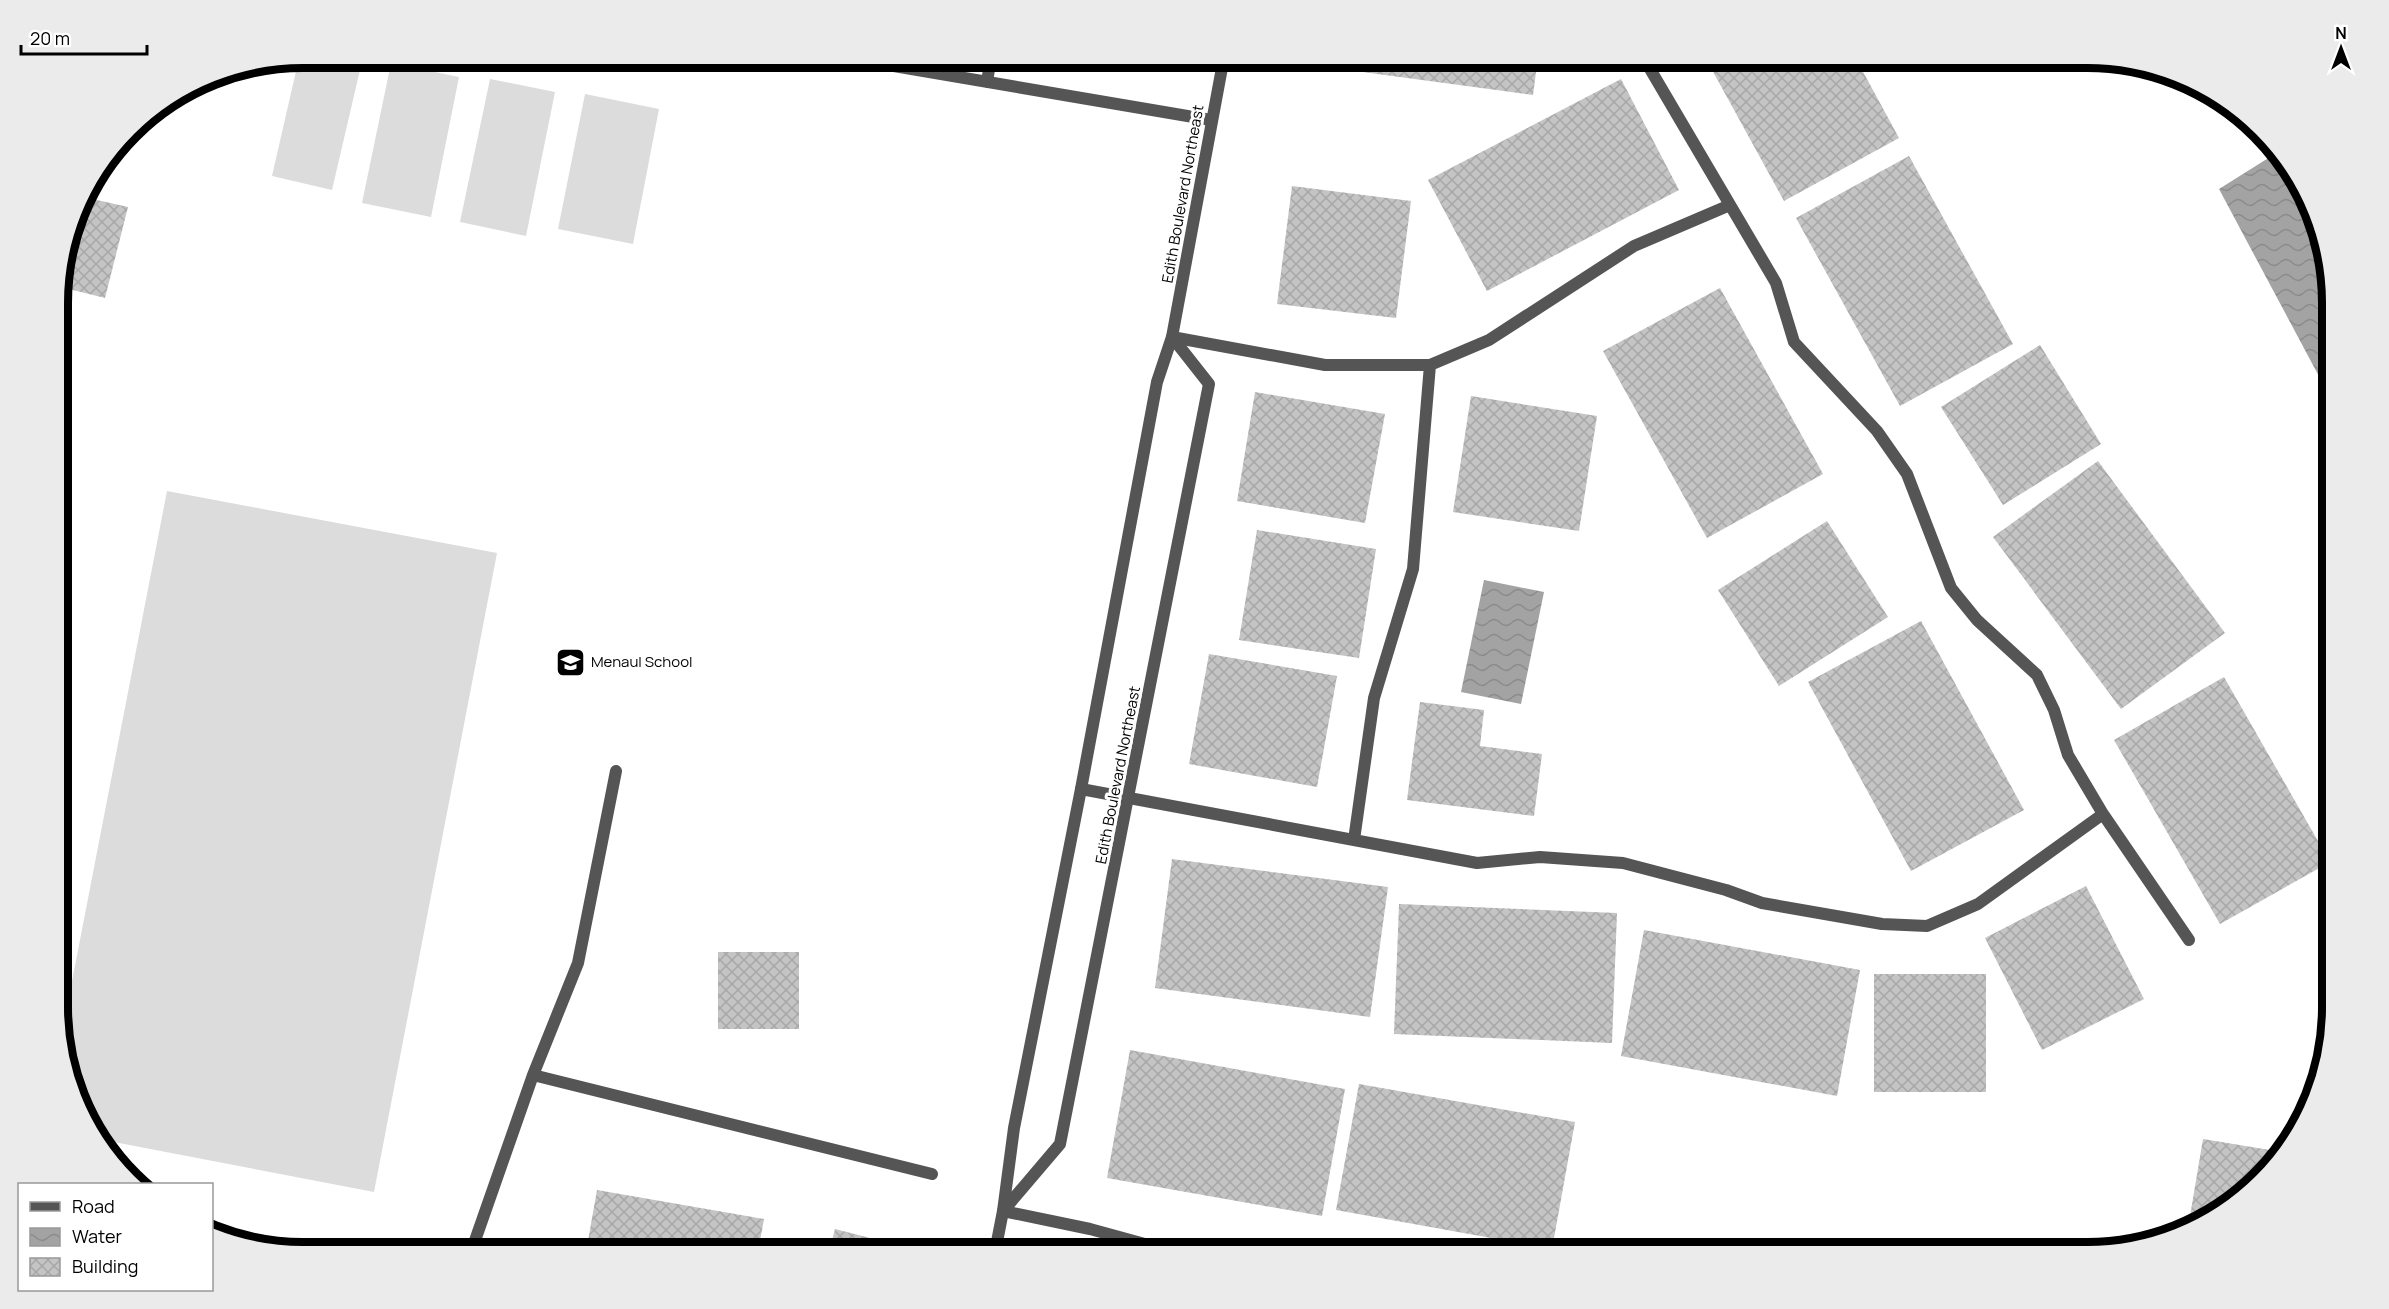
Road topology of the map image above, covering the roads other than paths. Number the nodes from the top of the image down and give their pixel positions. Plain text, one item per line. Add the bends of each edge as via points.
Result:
1 (908, 68) edge
2 (989, 68) edge
3 (1222, 68) edge
4 (1649, 68) edge
5 (987, 81) junction
6 (1211, 120) junction
7 (1730, 205) junction
8 (1172, 337) junction
9 (1430, 366) junction
10 (616, 771) dead end
11 (1081, 789) junction
12 (1128, 798) junction
13 (2103, 814) junction
14 (1354, 840) junction
15 (2189, 940) dead end
16 (532, 1075) junction
17 (932, 1174) dead end
18 (1003, 1211) junction
19 (474, 1242) edge
20 (997, 1242) edge
21 (1137, 1242) edge

1 - 5 street
2 - 5 street
3 - 6 street, Edith Boulevard Northeast
4 - 7 street
5 - 6 street
6 - 8 street, Edith Boulevard Northeast
7 - 9 street via 1634,246 1489,340
7 - 13 street via 1776,283 1794,342 1876,431 1907,474 1951,588 1977,620 2037,675 2054,710 2068,754
8 - 9 street via 1325,365
8 - 11 street, Edith Boulevard Northeast via 1156,382
8 - 12 street, Edith Boulevard Northeast via 1209,384
9 - 14 street via 1413,569 1374,698
10 - 16 street via 578,963
11 - 12 street
11 - 18 street, Edith Boulevard Northeast via 1014,1128
12 - 14 street
12 - 18 street, Edith Boulevard Northeast via 1060,1144
13 - 14 street via 1978,904 1928,926 1882,924 1762,903 1623,863 1540,857 1477,863
13 - 15 street
16 - 17 street
16 - 19 street
18 - 20 street, Edith Boulevard Northeast
18 - 21 street

